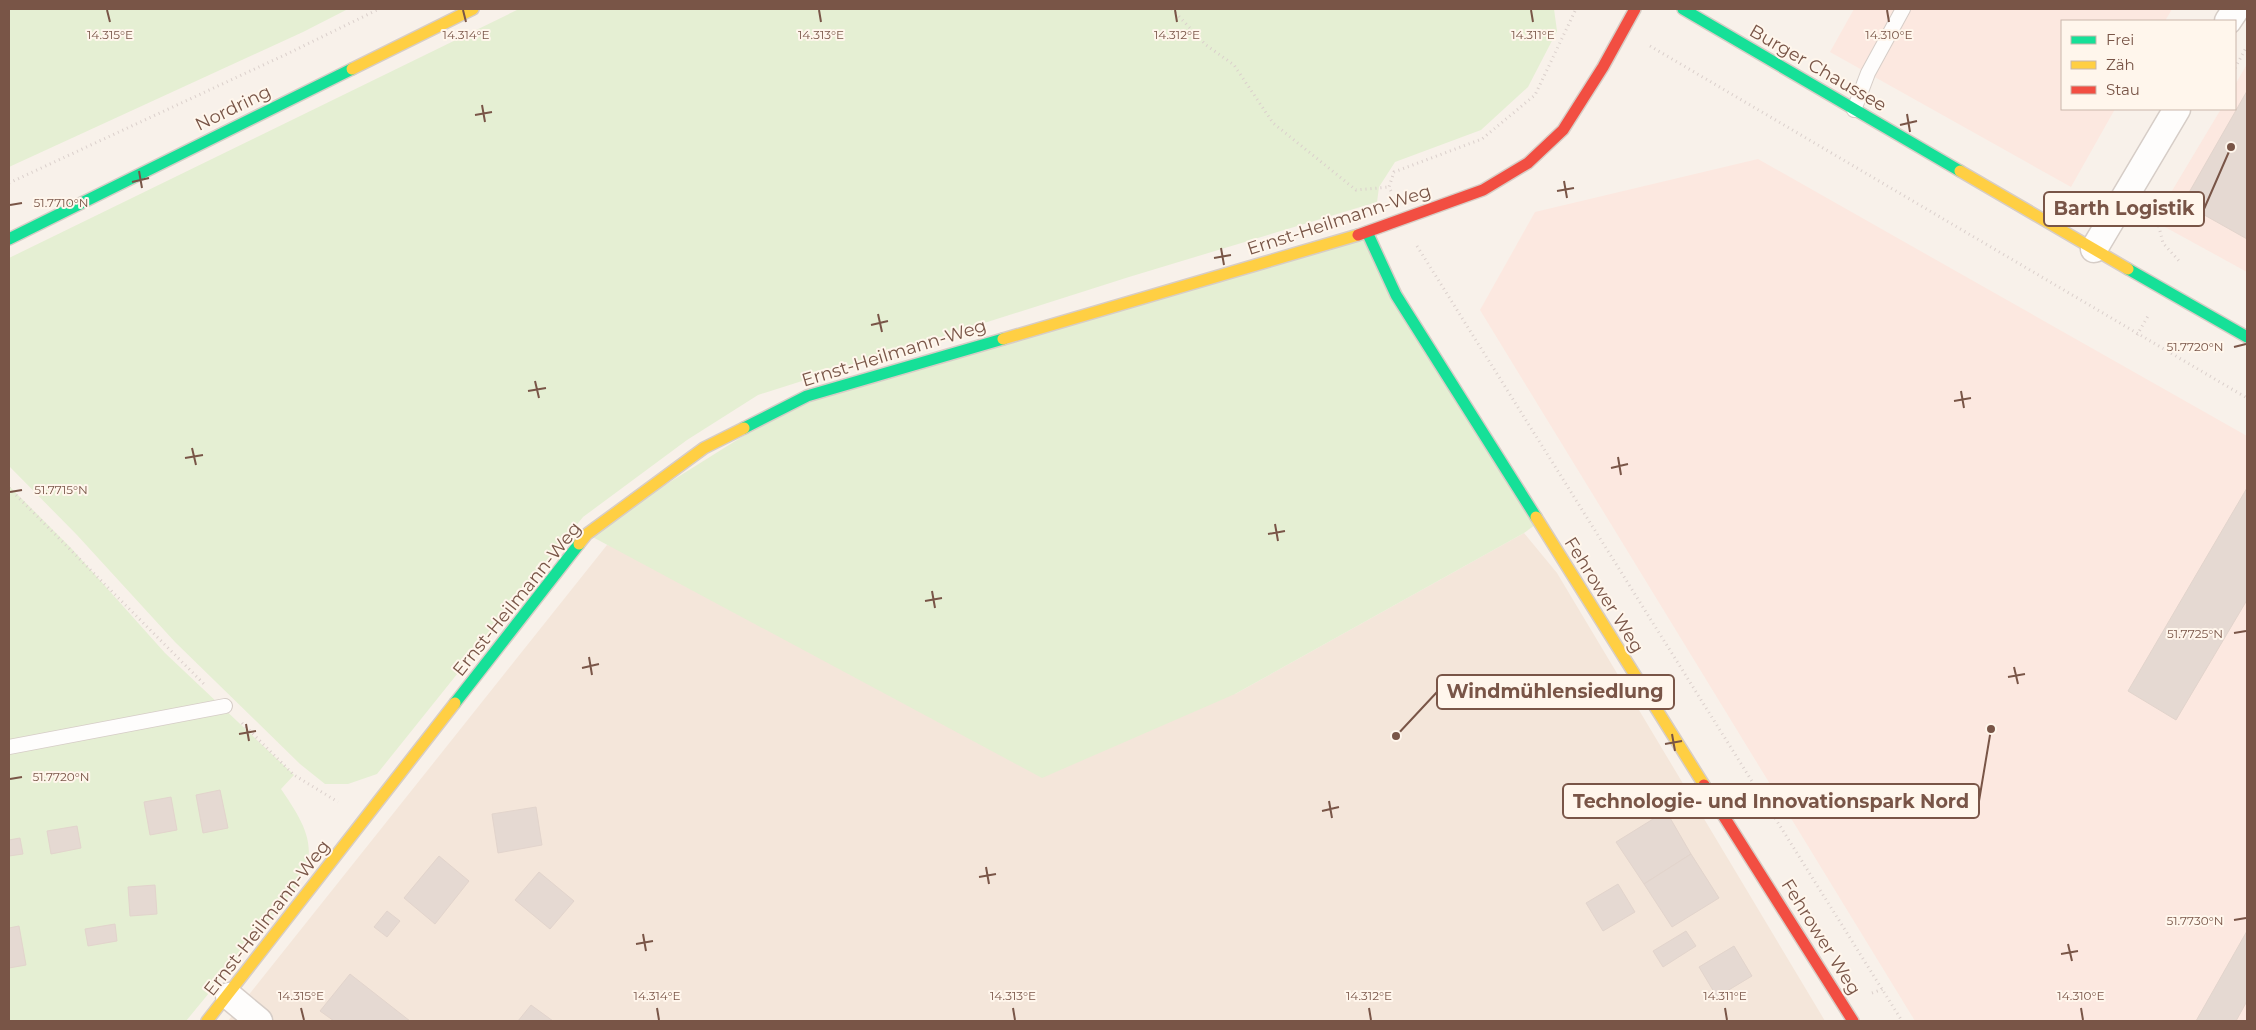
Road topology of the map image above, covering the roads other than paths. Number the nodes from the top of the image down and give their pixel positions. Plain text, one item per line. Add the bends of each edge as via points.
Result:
1 (473, 9) edge
2 (1635, 9) edge
3 (1683, 9) edge
4 (1903, 9) edge
5 (2236, 9) edge
6 (2229, 20) edge
7 (1854, 110) junction
8 (2176, 110) edge
9 (1367, 232) junction
10 (9, 239) edge
11 (2094, 249) junction
12 (2247, 337) edge
13 (225, 706) road end
14 (9, 747) edge
15 (229, 996) junction
16 (207, 1021) edge
17 (259, 1021) edge
18 (1853, 1021) edge

1 - 10 street, Nordring
2 - 9 street, Ernst-Heilmann-Weg via 1563,130 1528,163 1483,190
3 - 7 street, Burger Chaussee
4 - 7 lane via 1868,74
5 - 6 street
7 - 11 street, Burger Chaussee
8 - 11 street
9 - 15 street, Ernst-Heilmann-Weg via 807,396 704,448 587,534
9 - 18 street, Fehrower Weg via 1396,295
11 - 12 street, Burger Chaussee
13 - 14 lane
15 - 16 street, Ernst-Heilmann-Weg
15 - 17 street

